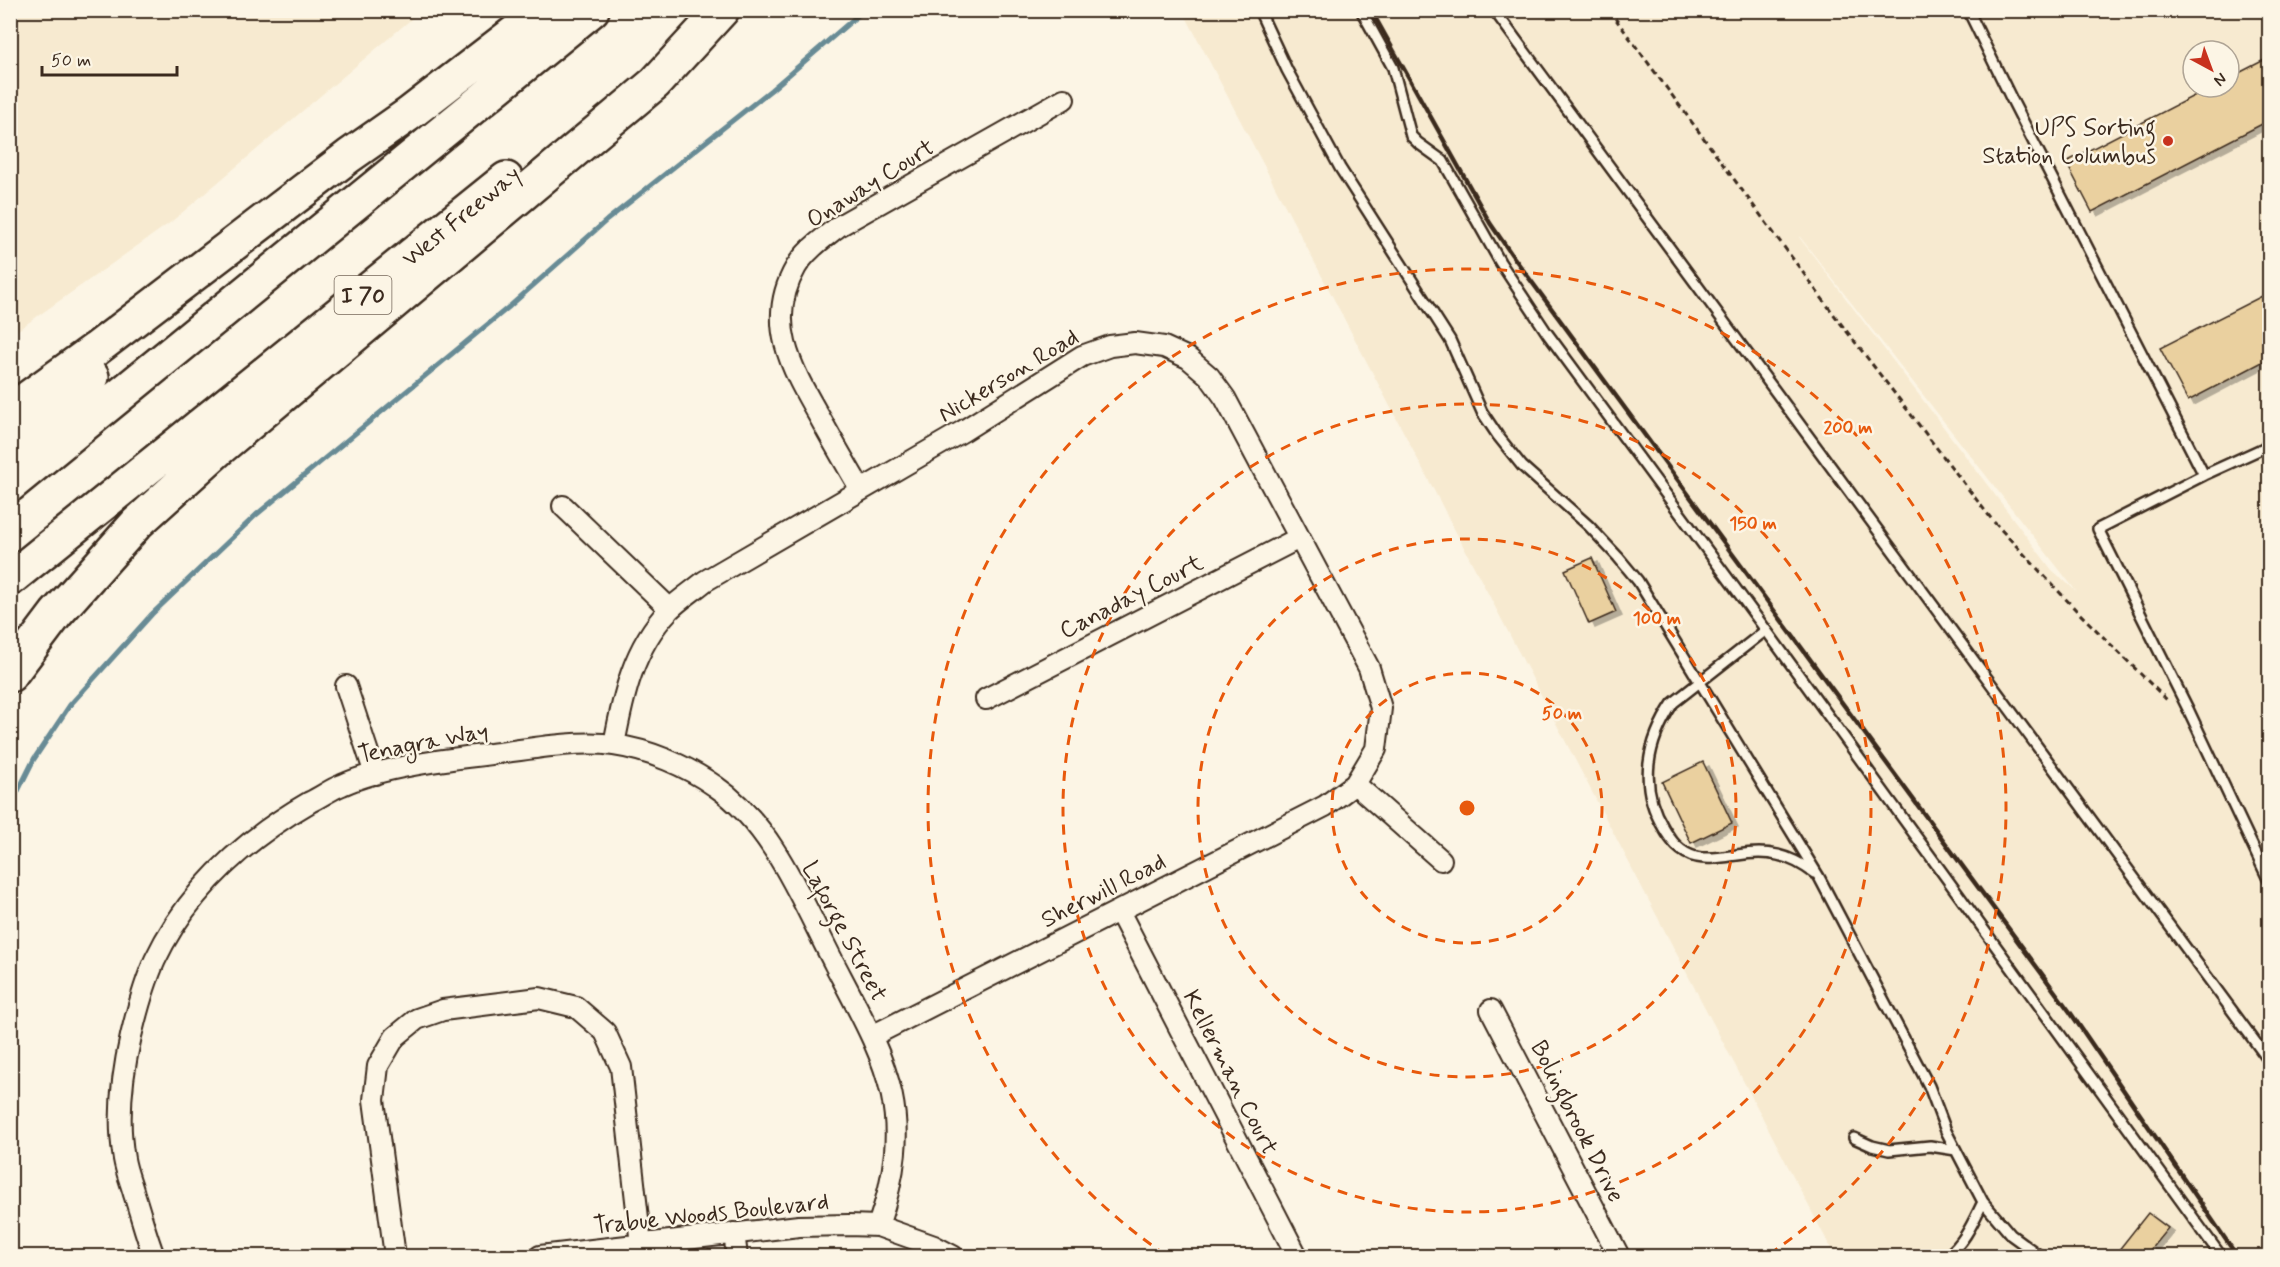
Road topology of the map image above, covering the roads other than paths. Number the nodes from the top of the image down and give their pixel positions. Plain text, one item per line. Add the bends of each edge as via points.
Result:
1 (544, 10) edge
2 (592, 10) edge
3 (715, 10) edge
4 (722, 10) edge
5 (1259, 10) edge
6 (1361, 10) edge
7 (1494, 10) edge
8 (1968, 10) edge
9 (1064, 99) dead end
10 (409, 114) junction
11 (10, 411) edge
12 (10, 444) edge
13 (2270, 445) edge
14 (2204, 475) junction
15 (10, 485) edge
16 (861, 490) junction
17 (563, 506) dead end
18 (1299, 538) junction
19 (10, 579) edge
20 (670, 609) junction
21 (1766, 630) junction
22 (10, 675) edge
23 (1698, 683) junction
24 (346, 686) dead end
25 (986, 699) dead end
26 (614, 745) junction
27 (375, 774) junction
28 (1355, 784) junction
29 (1441, 860) dead end
30 (1819, 877) junction
31 (2270, 883) edge
32 (1119, 910) junction
33 (1491, 1010) dead end
34 (872, 1036) junction
35 (2270, 1062) edge
36 (1854, 1138) dead end
37 (1956, 1150) junction
38 (1983, 1202) junction
39 (878, 1226) junction
40 (734, 1233) junction
41 (641, 1245) junction
42 (154, 1257) edge
43 (395, 1257) edge
44 (540, 1257) edge
45 (737, 1257) edge
46 (953, 1257) edge
47 (1297, 1257) edge
48 (1619, 1257) edge
49 (1947, 1257) edge
50 (2040, 1257) edge
51 (2221, 1257) edge

1 - 10 highway
2 - 15 highway
3 - 19 highway, West Freeway / I 70
4 - 22 highway via 655,83 137,522 56,614
5 - 23 lane via 1340,168 1450,340 1487,420 1522,466 1589,526 1638,581
6 - 21 lane via 1393,68 1411,136 1443,161 1547,333
7 - 35 lane
8 - 14 lane
9 - 16 street, Onaway Court via 839,226 797,266 785,290 781,322 785,351 796,378
10 - 11 highway
10 - 12 highway via 356,162
13 - 14 lane
14 - 31 lane via 2098,529
16 - 18 street, Nickerson Road via 1082,356 1110,346 1135,343 1164,347 1188,358 1209,376 1225,398
16 - 20 street, Nickerson Road via 705,581
17 - 20 street
18 - 25 street, Canaday Court
18 - 28 street, Nickerson Road via 1369,668 1381,708 1376,749
20 - 26 street, Nickerson Road via 649,634 632,666
21 - 23 lane
21 - 51 lane
23 - 30 lane
23 - 30 lane via 1673,704 1651,748 1650,799 1667,835 1676,846 1695,856 1777,854 1797,861
24 - 27 street
26 - 27 street, Tenagra Way via 549,747
26 - 34 street, Laforge Street via 688,770 741,807 786,871
27 - 42 street, Tenagra Way via 342,784 247,843 208,880 155,960 125,1059 121,1108 124,1160
28 - 29 street
28 - 32 street, Sherwill Road via 1325,806
30 - 37 lane via 1929,1086
32 - 34 street, Sherwill Road
32 - 47 street, Kellerman Court
33 - 48 street, Bolingbrook Drive
34 - 39 street, Laforge Street via 888,1074 897,1134 890,1193
36 - 37 lane via 1888,1150 1930,1146
37 - 38 lane
38 - 49 lane via 1968,1232
38 - 50 lane via 2012,1235
39 - 40 street, Trabue Woods Boulevard via 799,1226
39 - 46 street, Trabue Woods Boulevard
40 - 41 street, Trabue Woods Boulevard
40 - 45 street
41 - 43 street via 621,1067 605,1032 576,1007 539,999 443,1010 417,1019 395,1037 378,1066 374,1100
41 - 44 street, Trabue Woods Boulevard

